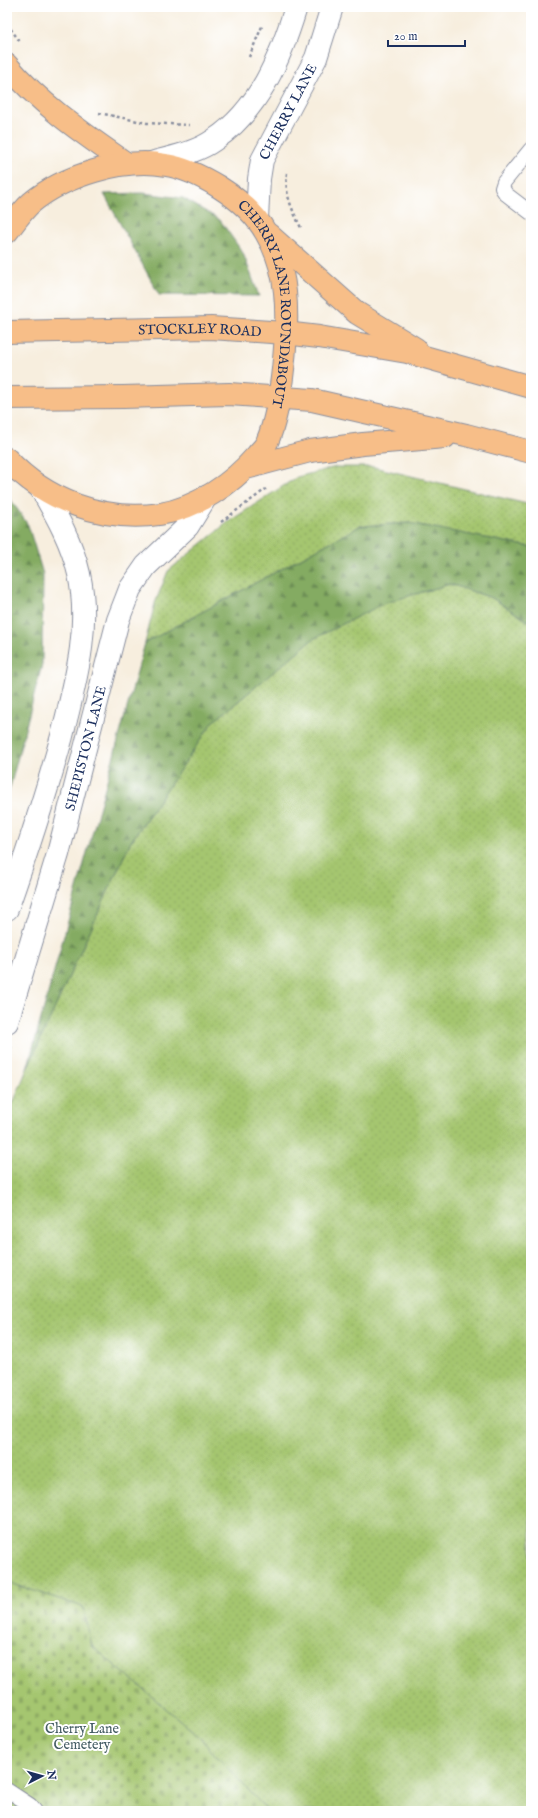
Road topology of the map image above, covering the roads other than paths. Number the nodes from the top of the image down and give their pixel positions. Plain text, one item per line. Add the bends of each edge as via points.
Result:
1 (296, 7) edge
2 (332, 7) edge
3 (7, 65) edge
4 (531, 149) edge
5 (151, 163) junction
6 (127, 164) junction
7 (531, 214) edge
8 (261, 226) junction
9 (7, 232) edge
10 (7, 332) edge
11 (285, 333) junction
12 (451, 364) junction
13 (531, 387) edge
14 (280, 397) junction
15 (7, 398) edge
16 (466, 435) junction
17 (531, 452) edge
18 (10, 465) edge
19 (246, 468) junction
20 (41, 489) junction
21 (206, 497) junction
22 (7, 909) edge
23 (7, 1022) edge
24 (7, 1790) edge
25 (35, 1811) edge

1 - 5 street via 275,63 245,113 220,136 204,146
2 - 8 street, CHERRY LANE via 316,58 262,160 259,180
3 - 6 main road via 25,86 54,112
4 - 7 lane via 502,188
5 - 6 main road, CHERRY LANE ROUNDABOUT
5 - 8 main road, CHERRY LANE ROUNDABOUT via 182,169 210,182 244,205
6 - 9 main road, CHERRY LANE ROUNDABOUT via 94,171 50,190 31,203
8 - 11 main road, CHERRY LANE ROUNDABOUT via 275,253 285,292
8 - 12 main road via 358,313 413,348
10 - 11 main road, STOCKLEY ROAD via 211,328
11 - 12 main road, STOCKLEY ROAD via 400,351
11 - 14 main road, CHERRY LANE ROUNDABOUT
12 - 13 main road, STOCKLEY ROAD
14 - 15 main road via 229,394 123,398
14 - 16 main road via 330,404
14 - 19 main road, CHERRY LANE ROUNDABOUT via 266,443
16 - 17 main road
16 - 19 main road via 310,451
18 - 20 main road, CHERRY LANE ROUNDABOUT
19 - 21 main road, CHERRY LANE ROUNDABOUT
20 - 21 main road, CHERRY LANE ROUNDABOUT via 98,512 130,517 175,511
20 - 22 street, SHEPISTON LANE via 71,547 79,576 83,640 75,685 53,768
21 - 23 street, SHEPISTON LANE via 188,526 146,566 130,589 118,620 58,854
24 - 25 lane

